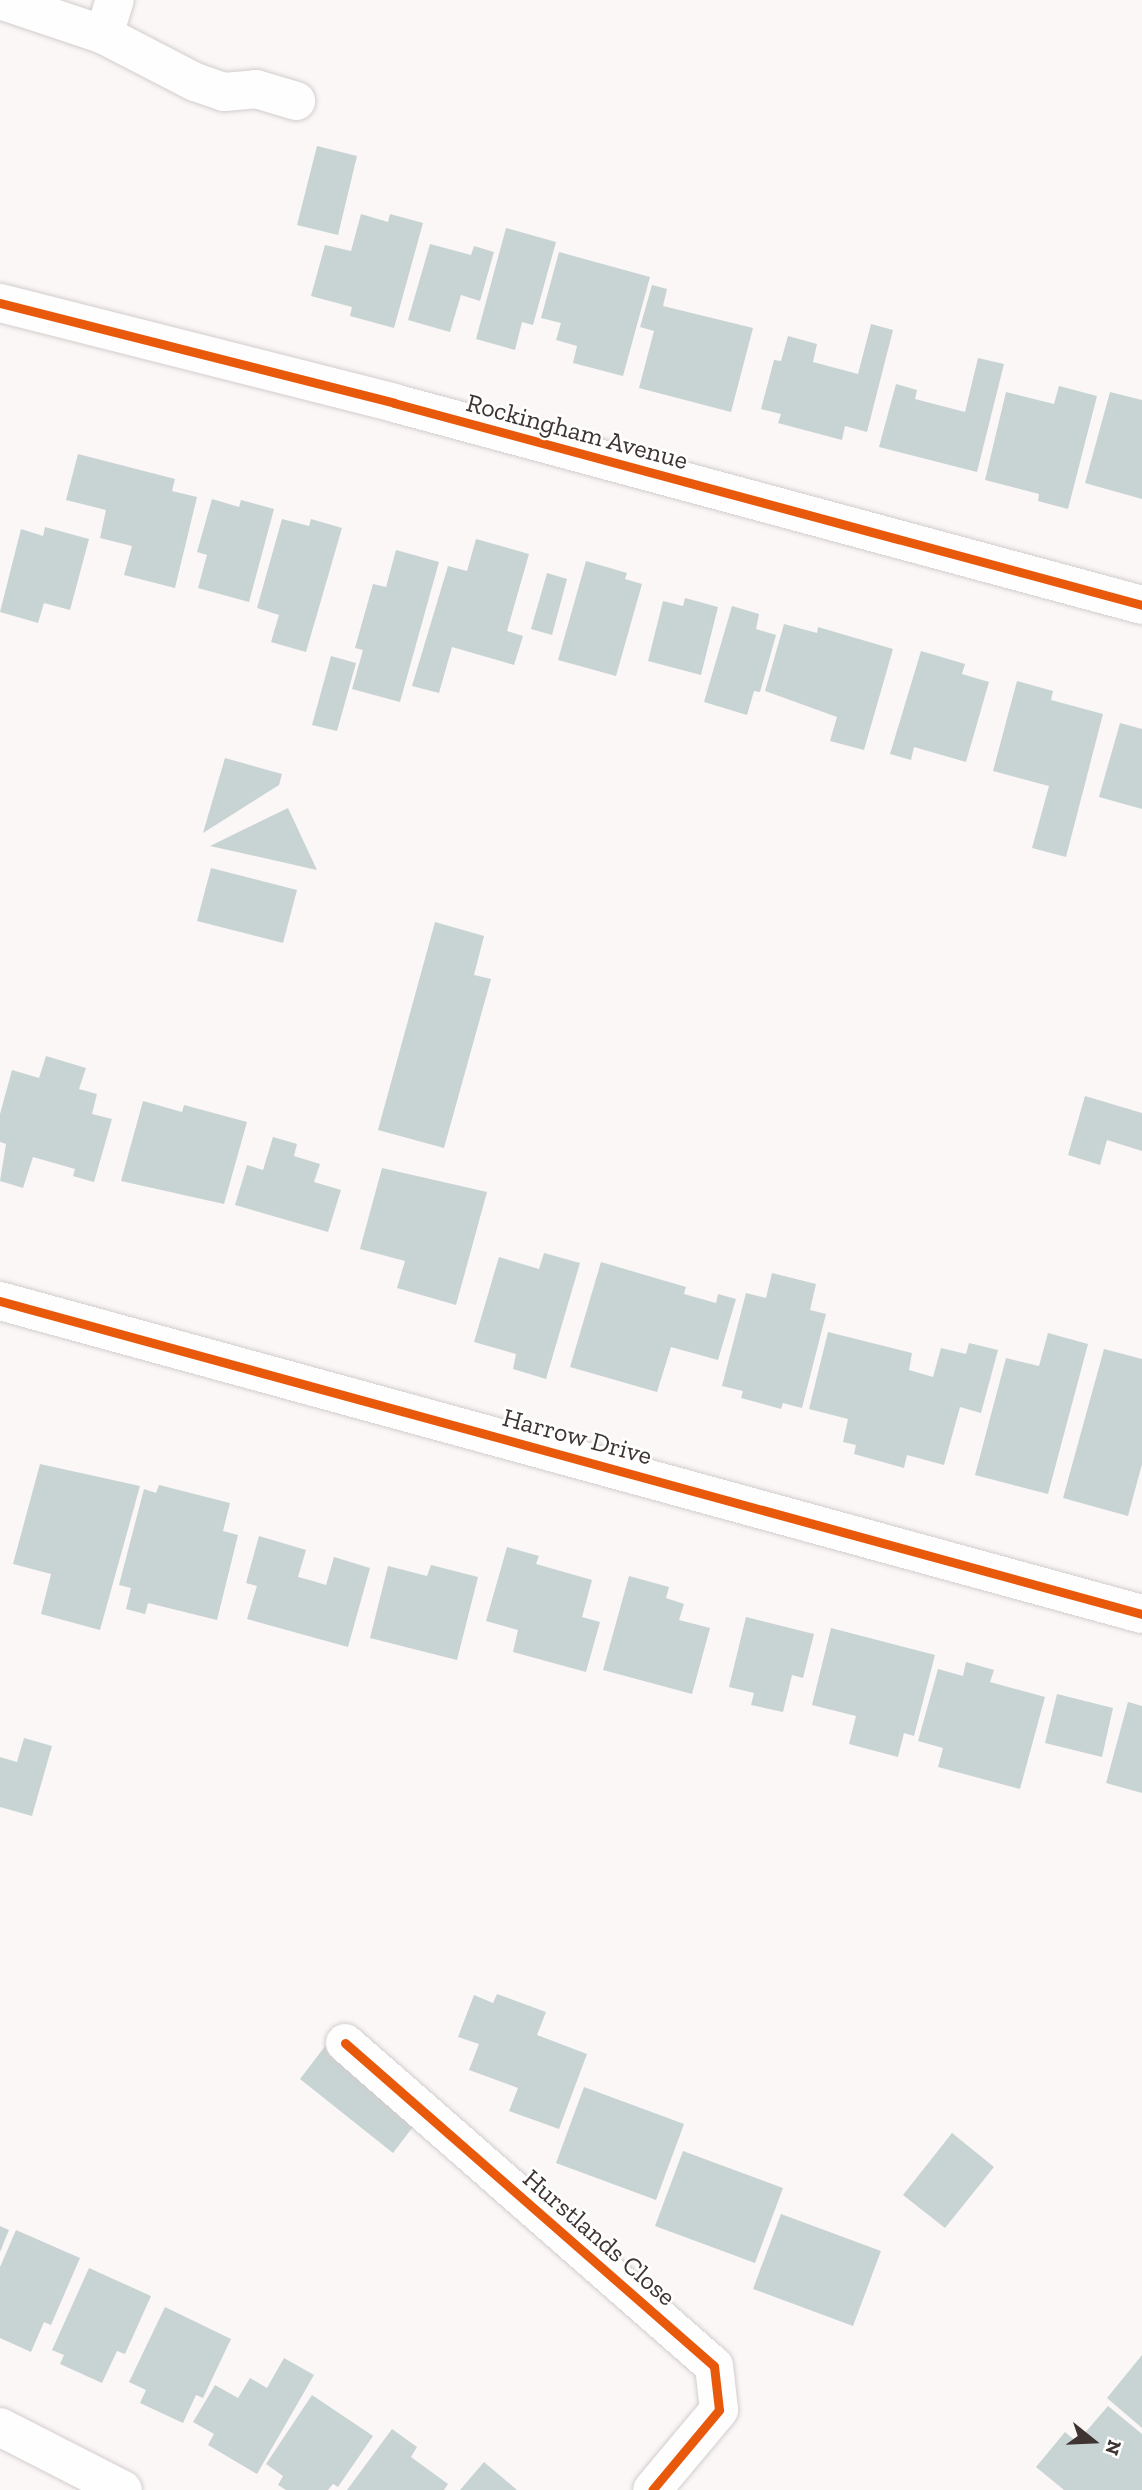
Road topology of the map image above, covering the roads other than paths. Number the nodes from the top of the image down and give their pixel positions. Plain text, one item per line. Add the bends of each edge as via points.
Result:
1 (0, 0) edge
2 (110, 18) edge
3 (296, 101) dead end
4 (0, 303) edge
5 (1142, 606) edge
6 (0, 1301) edge
7 (1142, 1614) edge
8 (345, 2043) dead end
9 (0, 2427) edge
10 (123, 2490) edge
11 (652, 2490) edge

1 - 2 street
2 - 3 street via 195,82 224,92 256,89
4 - 5 street, Rockingham Avenue via 394,403
6 - 7 street, Harrow Drive
8 - 11 street, Hurstlands Close via 714,2366 719,2410
9 - 10 street

